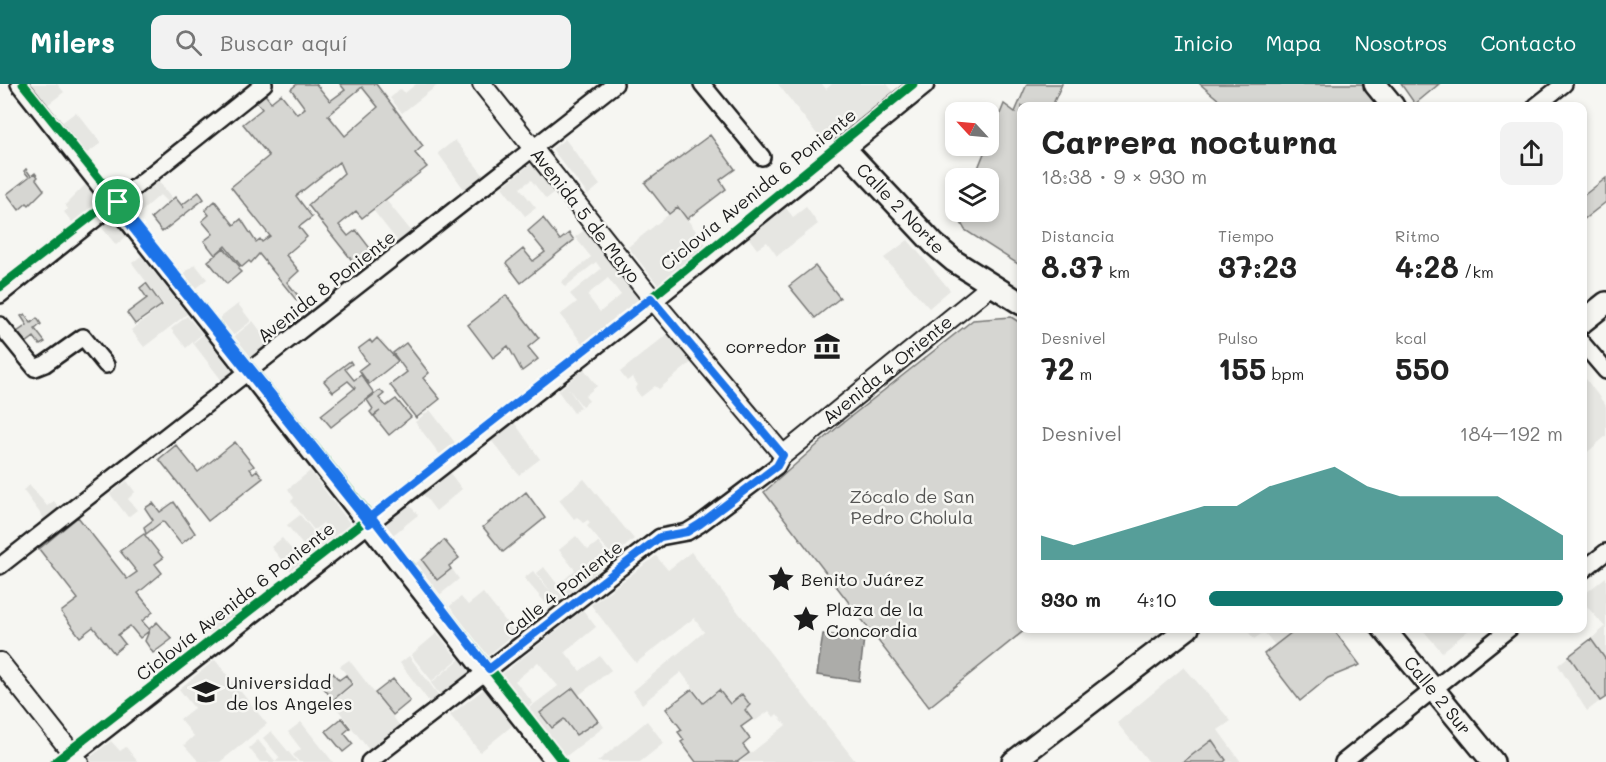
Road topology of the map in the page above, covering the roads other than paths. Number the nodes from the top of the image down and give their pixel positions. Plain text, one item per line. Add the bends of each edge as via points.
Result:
1 (20, 84) edge
2 (264, 84) edge
3 (482, 84) edge
4 (615, 84) edge
5 (702, 84) edge
6 (923, 84) edge
7 (1375, 84) edge
8 (1564, 84) edge
9 (1390, 102) edge
10 (1541, 102) edge
11 (533, 148) junction
12 (844, 148) junction
13 (762, 157) dead end
14 (114, 205) junction
15 (992, 285) junction
16 (0, 295) edge
17 (654, 301) junction
18 (1017, 301) edge
19 (1606, 303) edge
20 (1587, 318) edge
21 (0, 325) edge
22 (1587, 349) edge
23 (106, 365) dead end
24 (1606, 371) edge
25 (247, 373) junction
26 (783, 455) junction
27 (369, 524) junction
28 (1606, 552) edge
29 (0, 566) edge
30 (1587, 567) edge
31 (1181, 633) edge
32 (1387, 633) edge
33 (1504, 633) edge
34 (0, 662) edge
35 (485, 673) junction
36 (1434, 689) junction
37 (73, 760) edge
38 (369, 762) edge
39 (554, 762) edge
40 (1013, 762) edge
41 (1343, 762) edge
42 (1493, 762) edge

1 - 14 street
2 - 14 street
3 - 11 street, Avenida 5 de Mayo
4 - 11 street, Avenida 8 Poniente
5 - 13 street
6 - 12 main road
7 - 9 main road
8 - 10 street
11 - 17 street, Avenida 5 de Mayo
11 - 25 street, Avenida 8 Poniente
12 - 15 main road, Calle 2 Norte via 933,244
12 - 17 street
14 - 16 street
14 - 25 street
15 - 18 main road, Calle 2 Norte
15 - 26 street, Avenida 4 Oriente
17 - 26 street, Avenida 5 de Mayo
17 - 27 street
19 - 20 main road
21 - 23 street via 35,368 83,337
22 - 24 street
25 - 27 street
25 - 29 street, Avenida 8 Poniente
26 - 35 street, Calle 4 Poniente via 777,466 700,524 687,532 660,537
27 - 35 street
27 - 37 street
28 - 30 street
31 - 40 main road
32 - 36 main road, Calle 2 Sur
33 - 36 street
34 - 37 street
35 - 38 street, Calle 4 Poniente
35 - 39 street
36 - 41 street
36 - 42 main road, Calle 2 Sur

